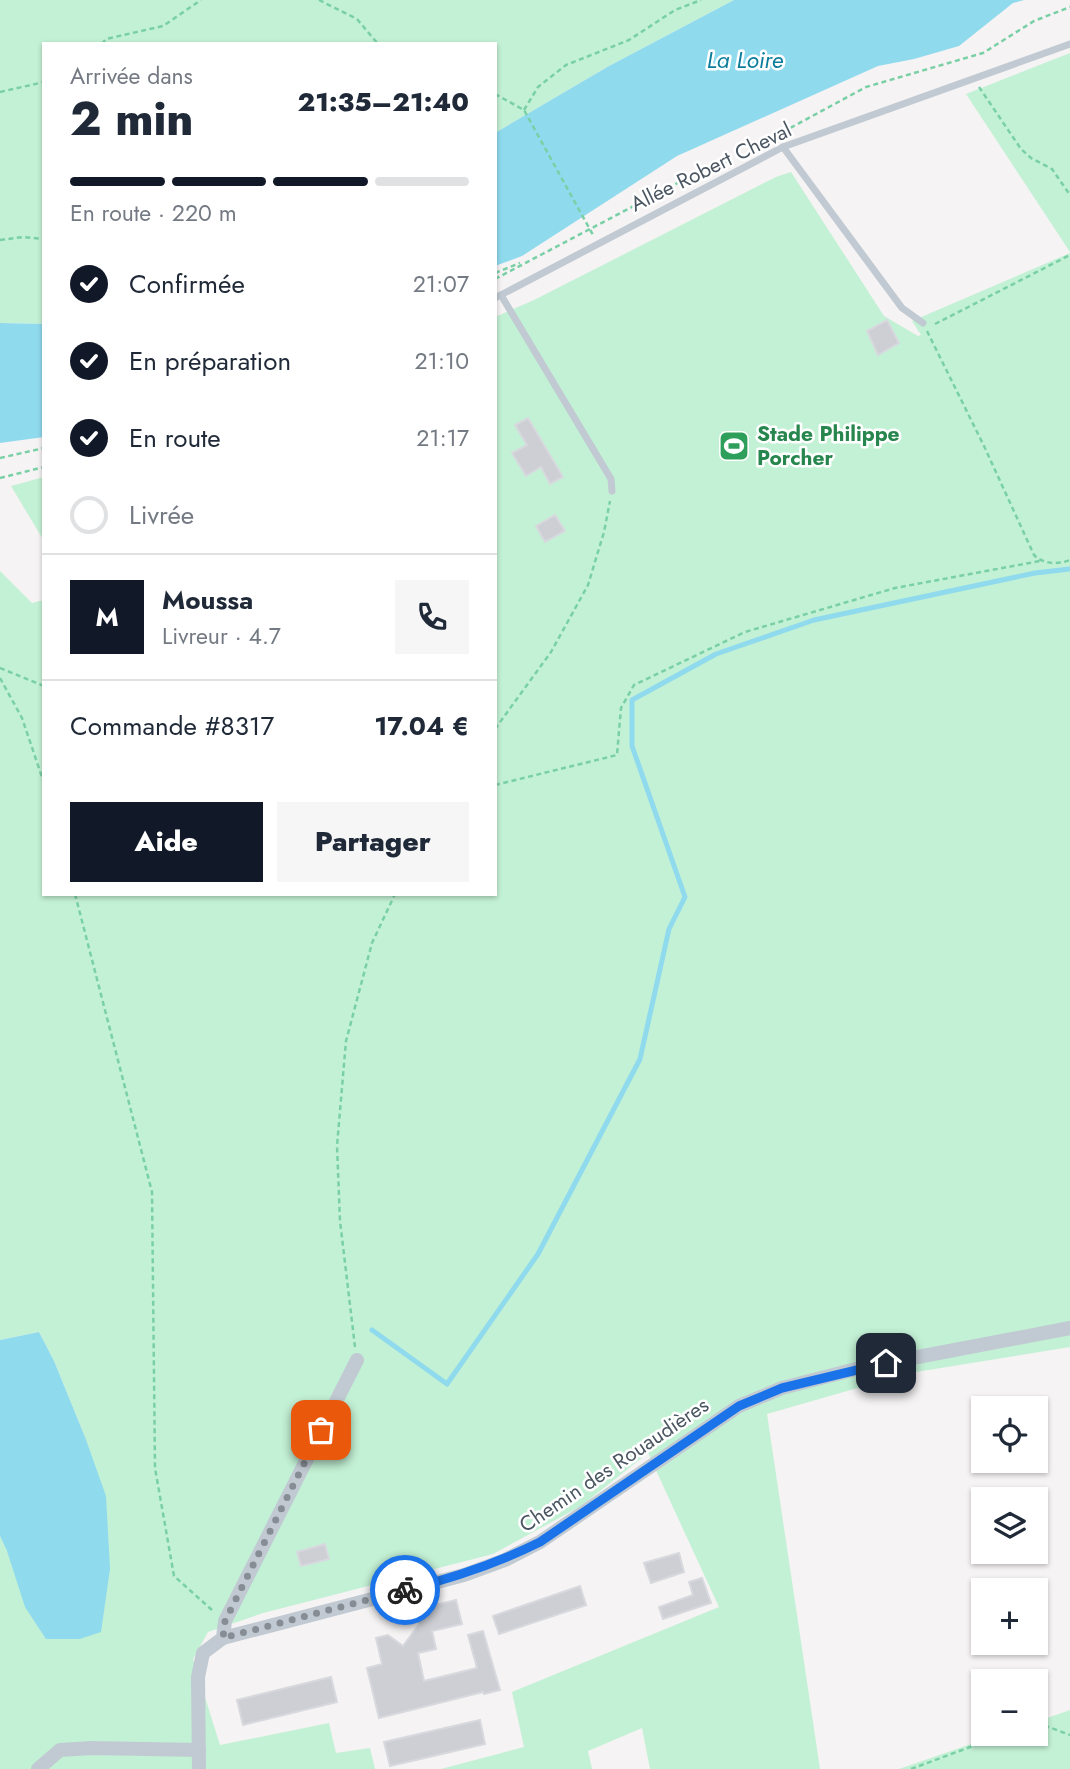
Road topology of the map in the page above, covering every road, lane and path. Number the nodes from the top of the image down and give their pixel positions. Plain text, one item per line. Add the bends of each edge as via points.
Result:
1 (201, 0) edge
2 (320, 0) edge
3 (701, 0) edge
4 (104, 42) edge
5 (376, 42) edge
6 (1070, 44) edge
7 (976, 79) junction
8 (42, 82) edge
9 (0, 92) edge
10 (497, 95) edge
11 (524, 110) junction
12 (783, 147) junction
13 (1070, 195) edge
14 (589, 228) dead end
15 (42, 239) edge
16 (0, 240) edge
17 (1070, 256) edge
18 (530, 259) dead end
19 (497, 272) edge
20 (498, 296) edge
21 (923, 323) dead end
22 (42, 448) edge
23 (0, 458) edge
24 (42, 468) edge
25 (0, 478) edge
26 (611, 492) joint
27 (1070, 560) edge
28 (1040, 561) junction
29 (0, 668) edge
30 (0, 678) edge
31 (42, 685) edge
32 (497, 726) edge
33 (42, 777) edge
34 (497, 785) edge
35 (76, 896) edge
36 (394, 896) edge
37 (1070, 1328) edge
38 (357, 1360) joint
39 (225, 1621) junction
40 (223, 1638) junction
41 (1048, 1727) edge
42 (1070, 1735) edge
43 (973, 1746) edge
44 (199, 1750) junction
45 (38, 1769) edge
46 (198, 1769) edge
47 (911, 1769) edge

1 - 4 path via 163,26
2 - 5 path via 357,19
3 - 11 path via 675,10 629,40 566,65 538,87
6 - 7 lane, Allée Robert Cheval
7 - 12 lane, Allée Robert Cheval
7 - 13 path via 1021,149 1052,169
8 - 9 path
10 - 11 path
11 - 14 path
12 - 20 lane, Allée Robert Cheval
12 - 21 lane via 902,308
15 - 16 path
17 - 28 path via 926,328
18 - 19 path
20 - 26 lane via 611,479
22 - 23 path
24 - 25 path
26 - 32 path via 588,585 551,652
27 - 28 path via 1061,564
28 - 34 path via 895,588 745,632 634,685 621,708 617,755
29 - 31 path
30 - 33 path via 22,718
35 - 39 path via 152,1192 155,1468 174,1576
36 - 38 path via 372,943 346,1041 337,1146 340,1221
37 - 40 street, Chemin des Rouaudières via 860,1368 782,1388 739,1406 540,1542 505,1560 464,1575
38 - 39 street
39 - 40 street
40 - 44 street via 203,1653 198,1677
41 - 42 path
43 - 47 path
44 - 45 street via 60,1750
44 - 46 street

